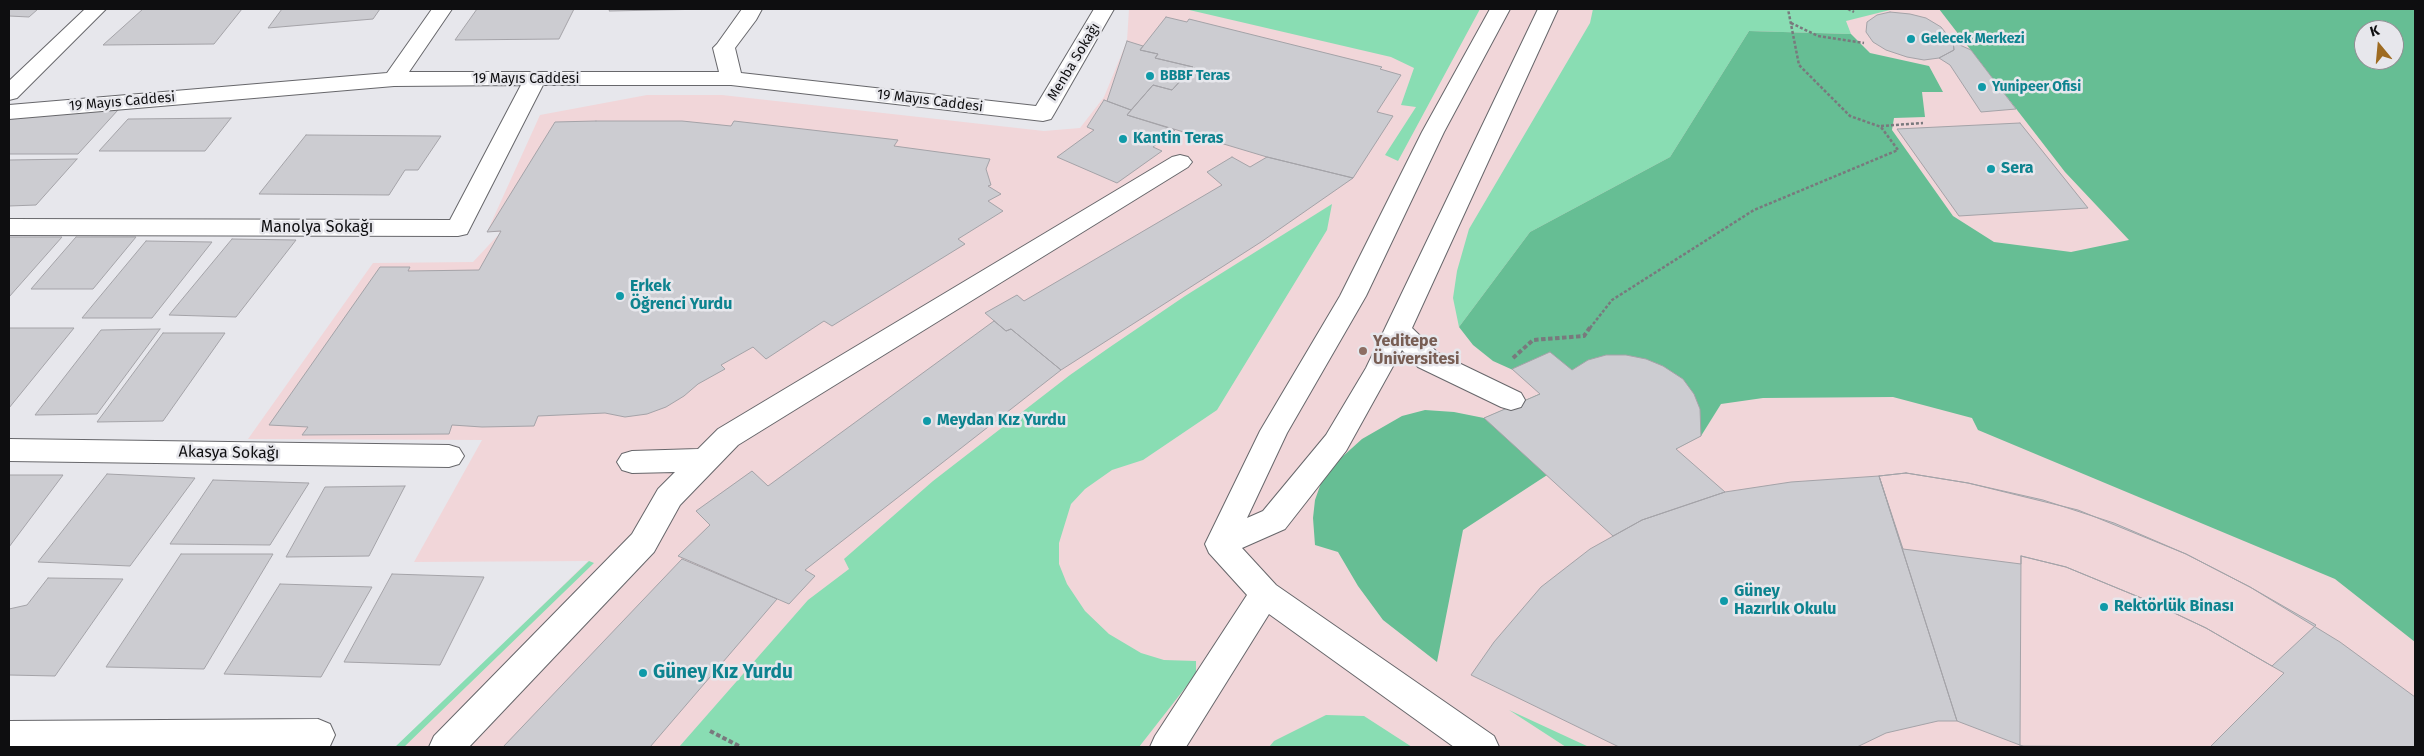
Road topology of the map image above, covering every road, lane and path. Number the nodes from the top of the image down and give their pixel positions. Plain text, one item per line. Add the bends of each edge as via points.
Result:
1 (96, 9) edge
2 (442, 9) edge
3 (752, 9) edge
4 (1104, 9) edge
5 (1500, 9) edge
6 (1548, 9) edge
7 (1788, 9) edge
8 (1848, 9) edge
9 (1854, 12) dead end
10 (1791, 22) junction
11 (1864, 43) dead end
12 (731, 78) junction
13 (394, 79) junction
14 (535, 79) junction
15 (9, 93) edge
16 (9, 112) edge
17 (1043, 114) joint
18 (1923, 123) dead end
19 (1881, 126) junction
20 (1180, 162) dead end
21 (9, 227) edge
22 (1398, 330) junction
23 (1481, 385) junction
24 (1511, 400) dead end
25 (9, 450) edge
26 (449, 456) dead end
27 (704, 460) junction
28 (632, 462) dead end
29 (1220, 544) junction
30 (1265, 594) junction
31 (710, 731) dead end
32 (318, 735) dead end
33 (9, 737) edge
34 (49, 742) edge
35 (446, 747) edge
36 (741, 747) edge
37 (1168, 747) edge
38 (1482, 747) edge

1 - 15 street
2 - 13 street
3 - 12 street via 724,48
4 - 17 street, Menba Sokağı
5 - 29 street via 1433,132 1353,296 1274,431
6 - 22 street
7 - 10 path
8 - 9 path
10 - 11 path via 1818,36
10 - 19 path via 1799,65 1850,116
12 - 14 street, 19 Mayıs Caddesi
12 - 17 street, 19 Mayıs Caddesi
13 - 14 street, 19 Mayıs Caddesi
13 - 16 street, 19 Mayıs Caddesi
14 - 21 street, Manolya Sokağı via 458,228
18 - 19 path
19 - 23 path via 1898,150 1754,210 1612,300 1584,336 1533,340
20 - 27 street via 728,437
22 - 23 street via 1428,360
22 - 29 street via 1379,370 1336,443 1274,520
23 - 24 street
25 - 26 street, Akasya Sokağı
27 - 28 street
27 - 35 street via 669,497 643,543
29 - 30 street
30 - 37 street
30 - 38 street
31 - 36 path
32 - 34 street
33 - 34 street

